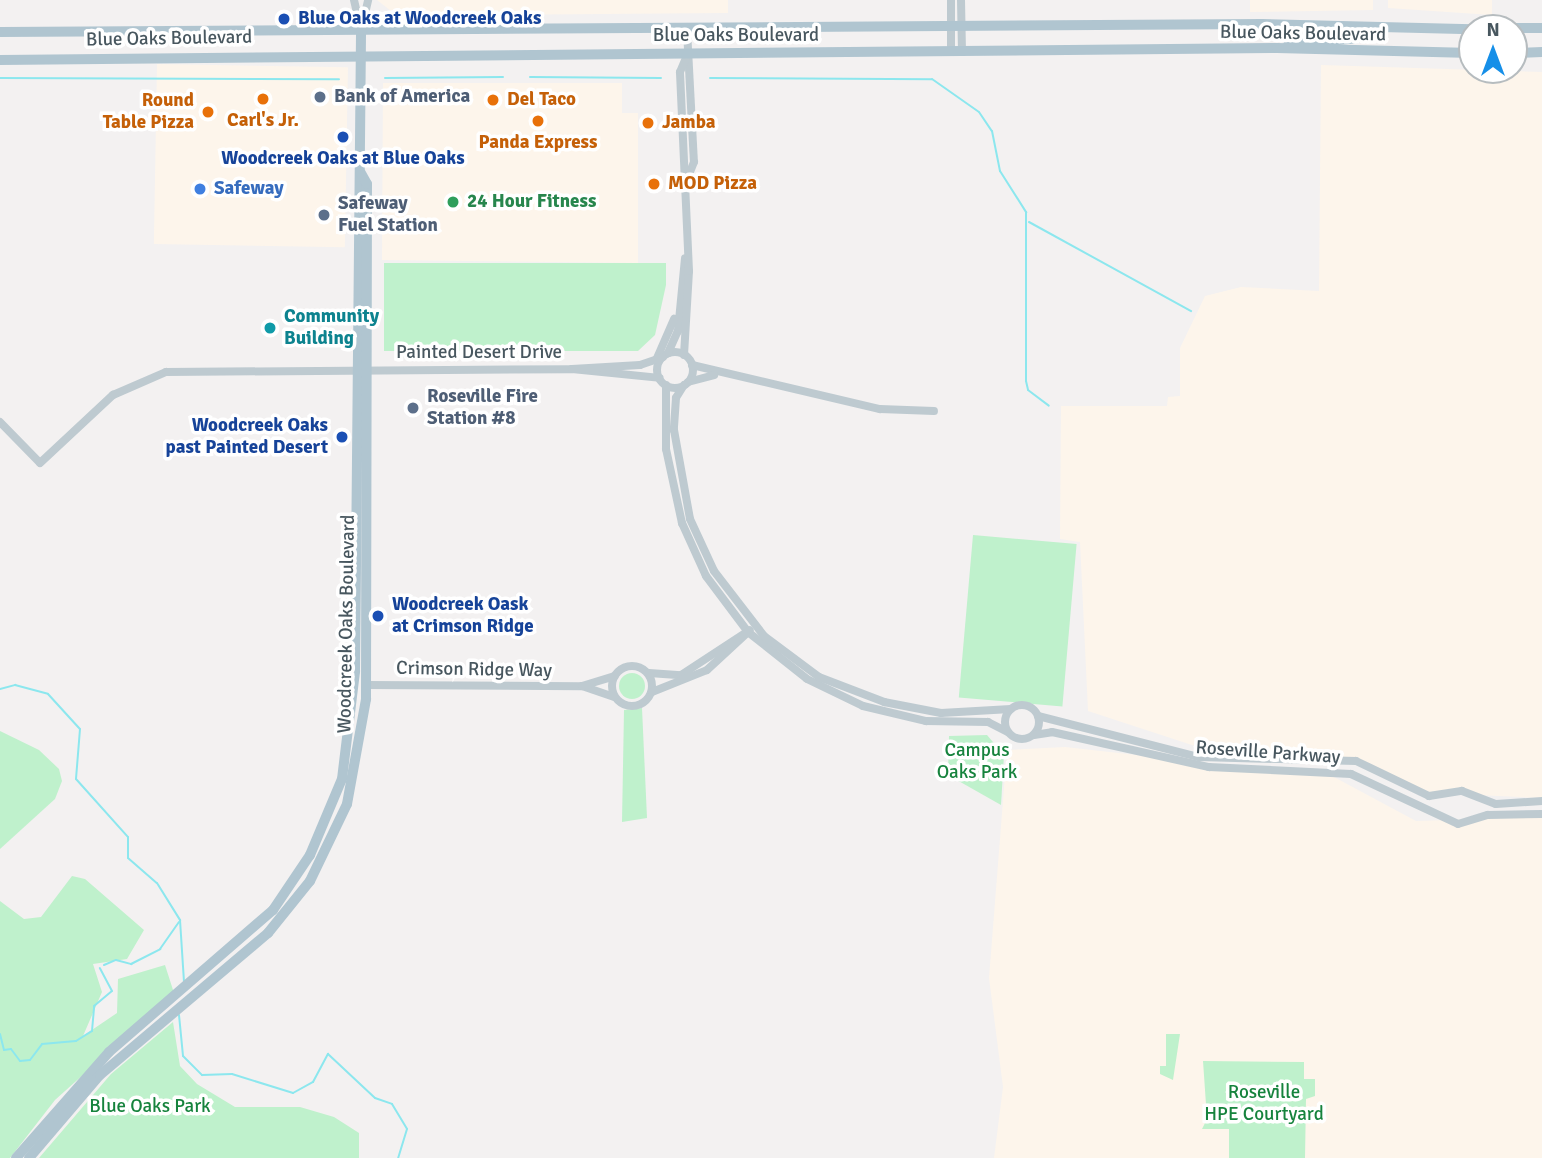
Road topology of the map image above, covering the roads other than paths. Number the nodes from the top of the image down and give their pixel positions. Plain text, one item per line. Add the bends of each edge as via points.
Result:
1 (354, 0) edge
2 (368, 0) edge
3 (951, 0) edge
4 (961, 0) edge
5 (956, 27) junction
6 (1384, 29) junction
7 (1458, 29) edge
8 (687, 30) junction
9 (361, 31) junction
10 (0, 32) edge
11 (1277, 48) junction
12 (956, 52) junction
13 (688, 53) junction
14 (1458, 53) edge
15 (362, 54) junction
16 (0, 60) edge
17 (361, 173) junction
18 (688, 179) junction
19 (686, 255) junction
20 (684, 355) junction
21 (662, 357) junction
22 (692, 365) junction
23 (355, 369) junction
24 (367, 369) junction
25 (572, 369) junction
26 (714, 375) junction
27 (663, 382) junction
28 (686, 384) junction
29 (934, 411) dead end
30 (0, 422) edge
31 (751, 629) junction
32 (647, 672) junction
33 (614, 676) junction
34 (366, 685) junction
35 (355, 686) junction
36 (582, 687) junction
37 (652, 692) junction
38 (614, 696) junction
39 (1011, 709) junction
40 (1038, 716) junction
41 (1008, 732) junction
42 (1034, 735) junction
43 (1314, 760) junction
44 (1260, 769) junction
45 (1337, 772) junction
46 (1454, 793) junction
47 (1476, 798) junction
48 (1542, 801) edge
49 (1542, 814) edge
50 (1451, 820) junction
51 (1474, 820) junction
52 (16, 1158) edge
53 (29, 1158) edge

1 - 9 street, Woodcreek Oaks Boulevard
2 - 9 street, Woodcreek Oaks Boulevard
3 - 5 street
4 - 5 street
5 - 6 main road, Blue Oaks Boulevard
5 - 8 main road, Blue Oaks Boulevard
5 - 12 street
6 - 7 main road, Blue Oaks Boulevard
6 - 11 main road via 1379,36 1308,39
8 - 9 main road, Blue Oaks Boulevard
8 - 13 street
9 - 10 main road, Blue Oaks Boulevard
9 - 15 main road, Woodcreek Oaks Boulevard
11 - 12 main road, Blue Oaks Boulevard
11 - 14 main road, Blue Oaks Boulevard
12 - 13 main road, Blue Oaks Boulevard
13 - 15 main road, Blue Oaks Boulevard
13 - 18 street via 694,162
13 - 18 street via 680,72 682,162
15 - 16 main road, Blue Oaks Boulevard
15 - 17 main road, Woodcreek Oaks Boulevard
17 - 23 main road, Woodcreek Oaks Boulevard via 355,184
17 - 24 main road, Woodcreek Oaks Boulevard via 367,184
18 - 19 street
19 - 20 street
19 - 21 street via 678,331
20 - 21 street, Painted Desert Drive
20 - 22 street
21 - 25 street, Painted Desert Drive
21 - 27 street
22 - 26 street
22 - 28 street
23 - 24 street, Painted Desert Drive
23 - 30 street, Painted Desert Drive via 151,376 102,403 40,463
23 - 35 main road, Woodcreek Oaks Boulevard
24 - 25 street, Painted Desert Drive
24 - 34 main road, Woodcreek Oaks Boulevard
25 - 27 street, Painted Desert Drive
26 - 28 street
26 - 29 street via 880,409
27 - 28 street, Painted Desert Drive
27 - 31 street via 668,460 682,523 706,576
28 - 31 street via 674,413 683,494 707,559
31 - 32 street via 681,675
31 - 37 street via 707,670
31 - 39 street via 819,677 884,702 941,713
31 - 41 street via 807,679 863,706 926,722 988,722
32 - 33 street via 632,666
32 - 37 street
33 - 36 street, Crimson Ridge Way
33 - 38 street
34 - 35 main road
34 - 36 street, Crimson Ridge Way
34 - 53 main road, Woodcreek Oaks Boulevard via 356,777 321,860 268,933 81,1094
35 - 52 main road, Woodcreek Oaks Boulevard via 342,779 310,855 260,925 64,1097
36 - 38 street, Crimson Ridge Way
37 - 38 street via 638,706
39 - 40 street via 1026,706
39 - 41 street
40 - 42 street
40 - 43 street, Roseville Parkway via 1199,757
41 - 42 street via 1022,739
42 - 44 street, Roseville Parkway via 1052,732 1189,764
43 - 44 street
43 - 45 street
43 - 46 street, Roseville Parkway via 1356,761 1422,794
44 - 45 street, Roseville Parkway
45 - 50 street, Roseville Parkway
46 - 47 street, Roseville Parkway
46 - 50 street via 1446,806
47 - 48 street via 1496,804
47 - 51 street
49 - 51 street
50 - 51 street

